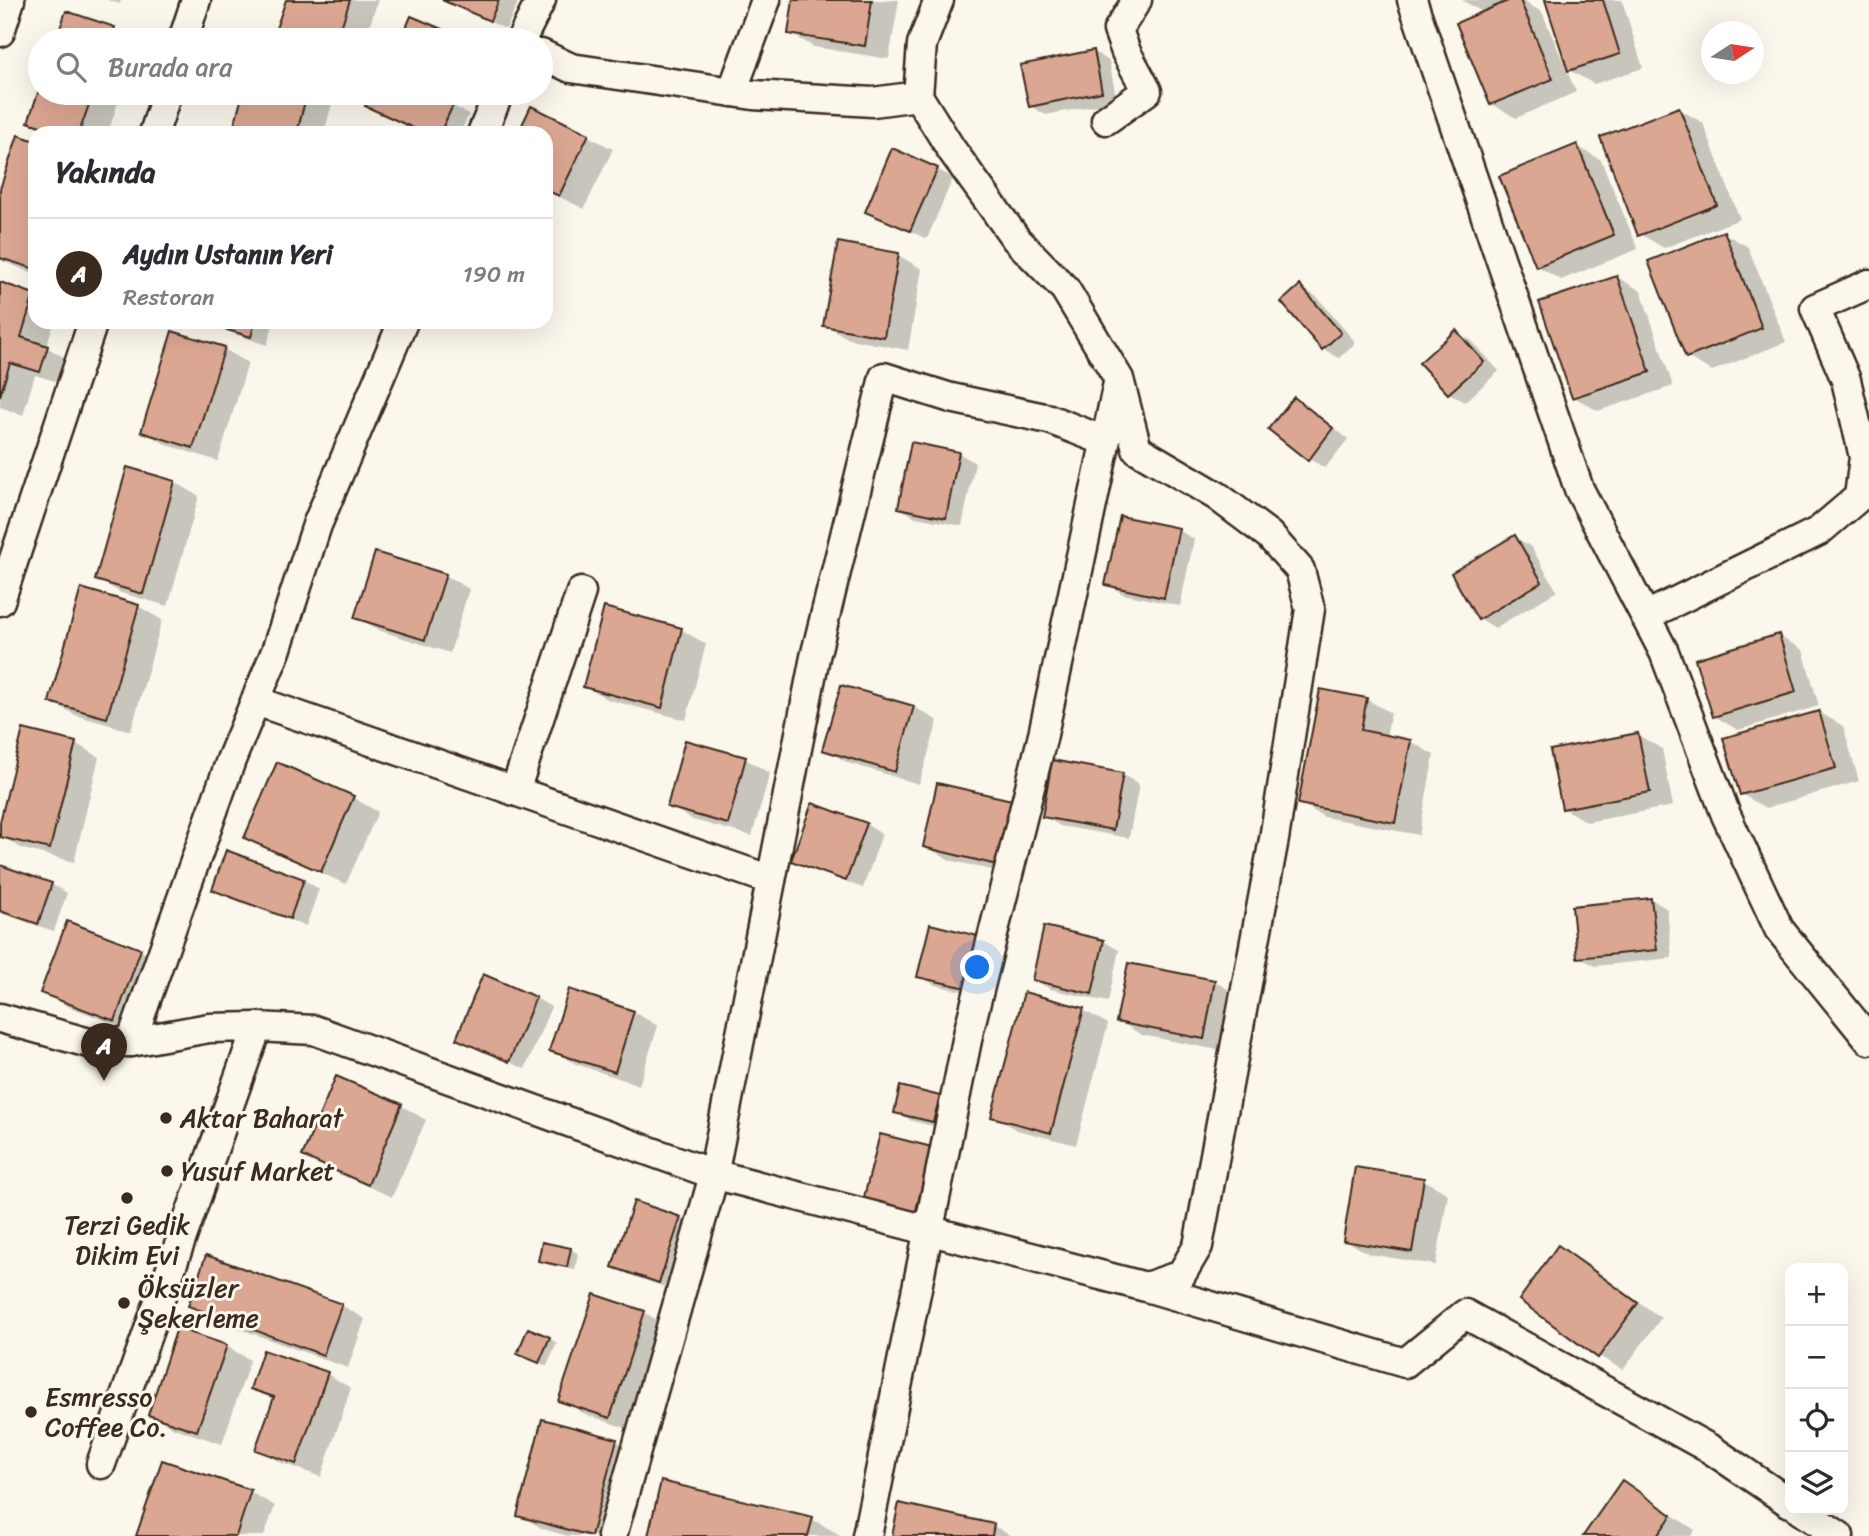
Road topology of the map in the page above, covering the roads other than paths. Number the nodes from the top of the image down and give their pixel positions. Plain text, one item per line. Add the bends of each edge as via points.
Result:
1 (10, 0) edge
2 (197, 0) edge
3 (541, 0) edge
4 (766, 0) edge
5 (939, 0) edge
6 (1137, 0) edge
7 (1412, 0) edge
8 (187, 28) edge
9 (528, 28) edge
10 (0, 32) edge
11 (553, 60) edge
12 (732, 92) junction
13 (918, 96) junction
14 (163, 105) edge
15 (494, 105) edge
16 (1106, 120) dead end
17 (156, 126) edge
18 (485, 126) edge
19 (1869, 284) edge
20 (91, 329) edge
21 (399, 329) edge
22 (1119, 379) junction
23 (1105, 441) junction
24 (581, 593) dead end
25 (0, 601) edge
26 (1646, 616) junction
27 (256, 701) junction
28 (515, 792) junction
29 (771, 880) junction
30 (0, 1018) edge
31 (257, 1027) junction
32 (1869, 1040) edge
33 (131, 1042) junction
34 (713, 1174) junction
35 (928, 1232) junction
36 (1146, 1287) junction
37 (102, 1464) dead end
38 (1785, 1500) edge
39 (1808, 1515) edge
40 (611, 1536) edge
41 (867, 1536) edge
42 (1839, 1536) edge

1 - 10 street
2 - 8 street
3 - 9 street
4 - 12 street
5 - 13 street via 922,44
6 - 16 street via 1118,30 1147,91
7 - 26 street via 1579,489
11 - 12 street via 571,68
12 - 13 street via 873,102
13 - 22 street via 1016,239 1065,289
14 - 17 street
15 - 18 street
19 - 26 street via 1815,308 1846,380 1864,457 1859,497 1819,531
20 - 25 street
21 - 27 street via 317,524
22 - 23 street
22 - 36 street via 1137,449 1217,496 1269,535 1300,570 1310,609 1274,839 1198,1246 1181,1275
23 - 29 street via 1049,419 951,398 884,377 815,657
23 - 35 street via 1042,739 969,1030
24 - 28 street
26 - 32 street via 1726,815 1779,929
27 - 28 street
27 - 33 street
28 - 29 street
29 - 34 street
30 - 33 street via 89,1043
31 - 33 street via 209,1028
31 - 34 street via 314,1030
31 - 37 street
34 - 35 street
34 - 40 street
35 - 36 street
35 - 41 street
36 - 38 street via 1405,1363 1465,1314 1712,1450
39 - 42 street

